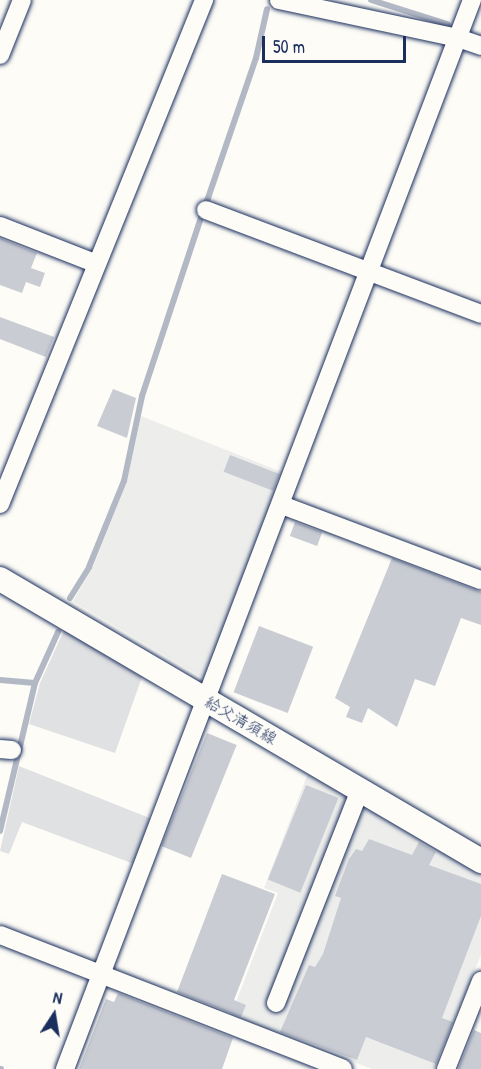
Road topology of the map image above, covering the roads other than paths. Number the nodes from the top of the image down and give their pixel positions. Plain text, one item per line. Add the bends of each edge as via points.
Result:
1 (22, 0) edge
2 (204, 0) edge
3 (279, 0) edge
4 (472, 0) edge
5 (458, 38) junction
6 (481, 46) edge
7 (0, 55) edge
8 (206, 210) dead end
9 (0, 226) edge
10 (97, 264) junction
11 (369, 272) junction
12 (481, 314) edge
13 (0, 504) edge
14 (282, 505) junction
15 (0, 579) edge
16 (481, 580) edge
17 (208, 700) junction
18 (360, 790) junction
19 (481, 861) edge
20 (0, 935) edge
21 (102, 975) junction
22 (481, 981) edge
23 (276, 1003) dead end
24 (65, 1069) edge
25 (343, 1069) edge
26 (446, 1069) edge

1 - 7 street
2 - 10 street
3 - 5 street
4 - 5 street
5 - 6 street
5 - 11 street
8 - 11 street
9 - 10 street
10 - 13 street
11 - 12 street
11 - 14 street
14 - 16 street
14 - 17 street
15 - 17 main road, 給父清須線
17 - 18 main road, 給父清須線
17 - 21 street
18 - 19 main road, 給父清須線
18 - 23 street
20 - 21 street
21 - 24 street
21 - 25 street
22 - 26 street

